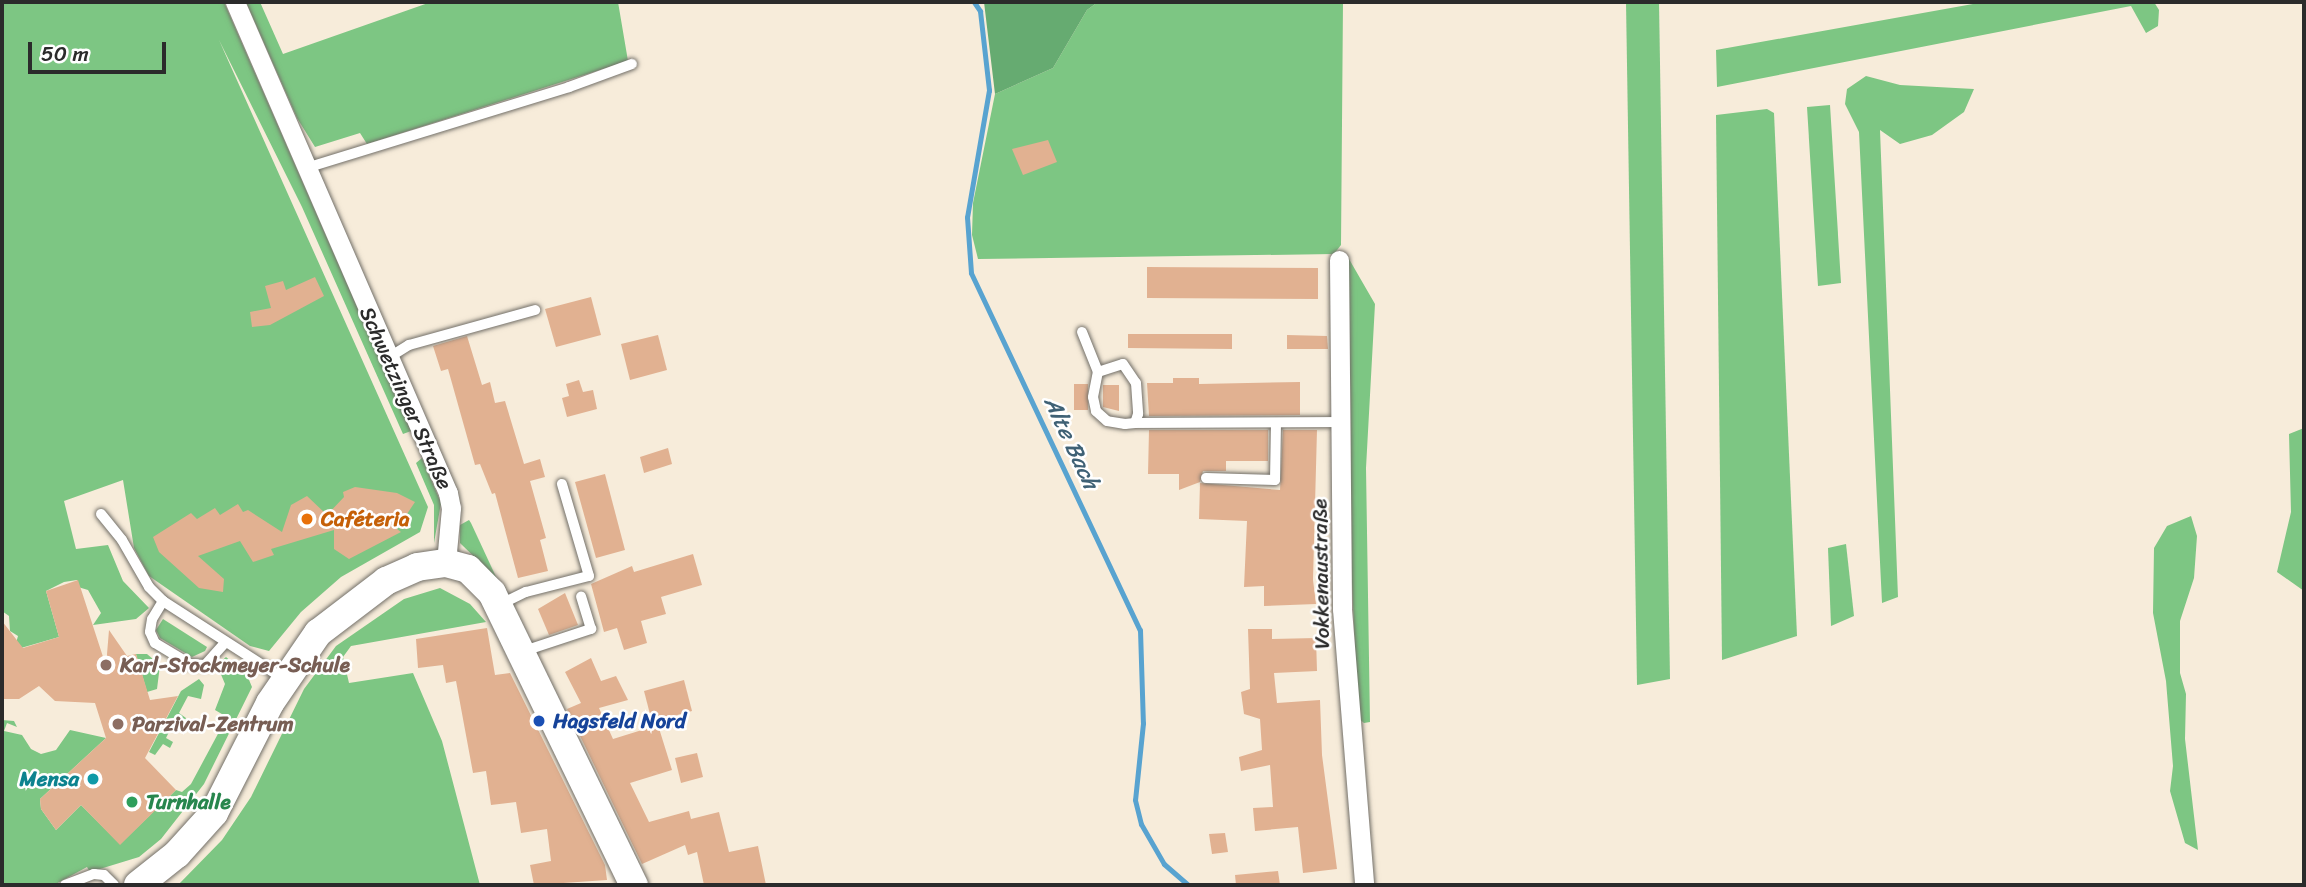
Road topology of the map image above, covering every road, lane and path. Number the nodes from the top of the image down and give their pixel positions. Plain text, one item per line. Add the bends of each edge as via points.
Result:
1 (235, 2) edge
2 (632, 64) dead end
3 (305, 168) junction
4 (1339, 260) dead end
5 (535, 310) dead end
6 (1082, 332) dead end
7 (388, 358) junction
8 (1098, 372) junction
9 (1342, 422) junction
10 (1135, 423) junction
11 (1276, 423) junction
12 (1206, 478) dead end
13 (562, 484) dead end
14 (101, 514) dead end
15 (446, 563) junction
16 (580, 596) dead end
17 (163, 601) junction
18 (498, 605) junction
19 (225, 643) junction
20 (520, 653) junction
21 (284, 679) junction
22 (65, 885) edge
23 (114, 885) edge
24 (138, 885) edge
25 (634, 885) edge
26 (1364, 885) edge

1 - 3 street, Schwetzinger Straße
2 - 3 lane via 569,88
3 - 7 street, Schwetzinger Straße
4 - 9 street, Vokkenaustraße
5 - 7 lane via 410,345
6 - 8 lane
7 - 15 street, Schwetzinger Straße via 451,502
8 - 10 lane via 1093,385 1096,411 1107,421
8 - 10 lane via 1122,364 1131,372 1137,397
9 - 11 lane
9 - 26 street, Vokkenaustraße via 1342,609
10 - 11 lane
11 - 12 lane via 1275,480
13 - 18 lane via 589,576 526,592
14 - 17 lane
15 - 18 main road via 476,575
15 - 21 main road via 402,573 354,601 318,633
16 - 20 lane via 590,629
17 - 19 lane
17 - 19 lane via 152,620 150,632 155,643 190,664 205,665
18 - 20 main road
19 - 21 lane
20 - 25 main road
21 - 24 main road via 214,813 177,854
22 - 23 lane via 94,874 104,875

